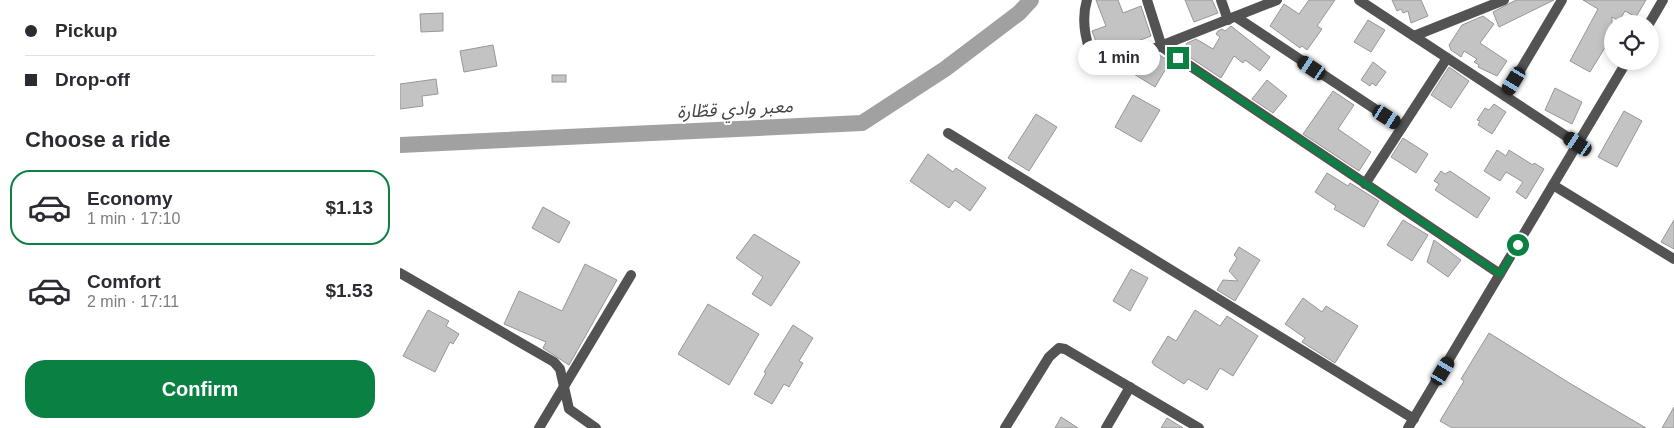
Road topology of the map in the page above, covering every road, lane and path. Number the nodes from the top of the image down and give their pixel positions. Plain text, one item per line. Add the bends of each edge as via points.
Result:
1 (1087, 0) edge
2 (1147, 0) edge
3 (1221, 0) edge
4 (1278, 0) edge
5 (1359, 0) edge
6 (1504, 0) edge
7 (1562, 0) edge
8 (1663, 0) edge
9 (1488, 3) edge
10 (1654, 15) edge
11 (1232, 19) junction
12 (1414, 36) junction
13 (1162, 47) junction
14 (1447, 58) junction
15 (1622, 70) edge
16 (1505, 96) junction
17 (1402, 127) junction
18 (948, 133) dead end
19 (1578, 144) junction
20 (1365, 184) junction
21 (1553, 186) junction
22 (1674, 259) edge
23 (400, 273) edge
24 (1500, 274) junction
25 (631, 275) dead end
26 (565, 387) junction
27 (1130, 387) junction
28 (1411, 423) edge
29 (539, 428) edge
30 (596, 428) edge
31 (1005, 428) edge
32 (1106, 428) edge
33 (1199, 428) edge

1 - 13 street via 1083,14 1086,32 1093,59 1099,65 1110,66
2 - 13 street
3 - 11 street
4 - 11 street
5 - 12 street
6 - 9 street
7 - 16 street
8 - 10 street
9 - 12 street
11 - 13 street
11 - 17 street
12 - 14 street
13 - 20 street
14 - 16 street
14 - 17 street
15 - 19 street
16 - 19 street
17 - 20 street
18 - 28 street
19 - 21 street
20 - 24 street
21 - 22 street
21 - 24 street
23 - 26 street via 554,362 560,369
24 - 28 street
25 - 26 street
26 - 29 street
26 - 30 street via 569,409
27 - 31 street via 1059,348 1049,357
27 - 32 street
27 - 33 street

